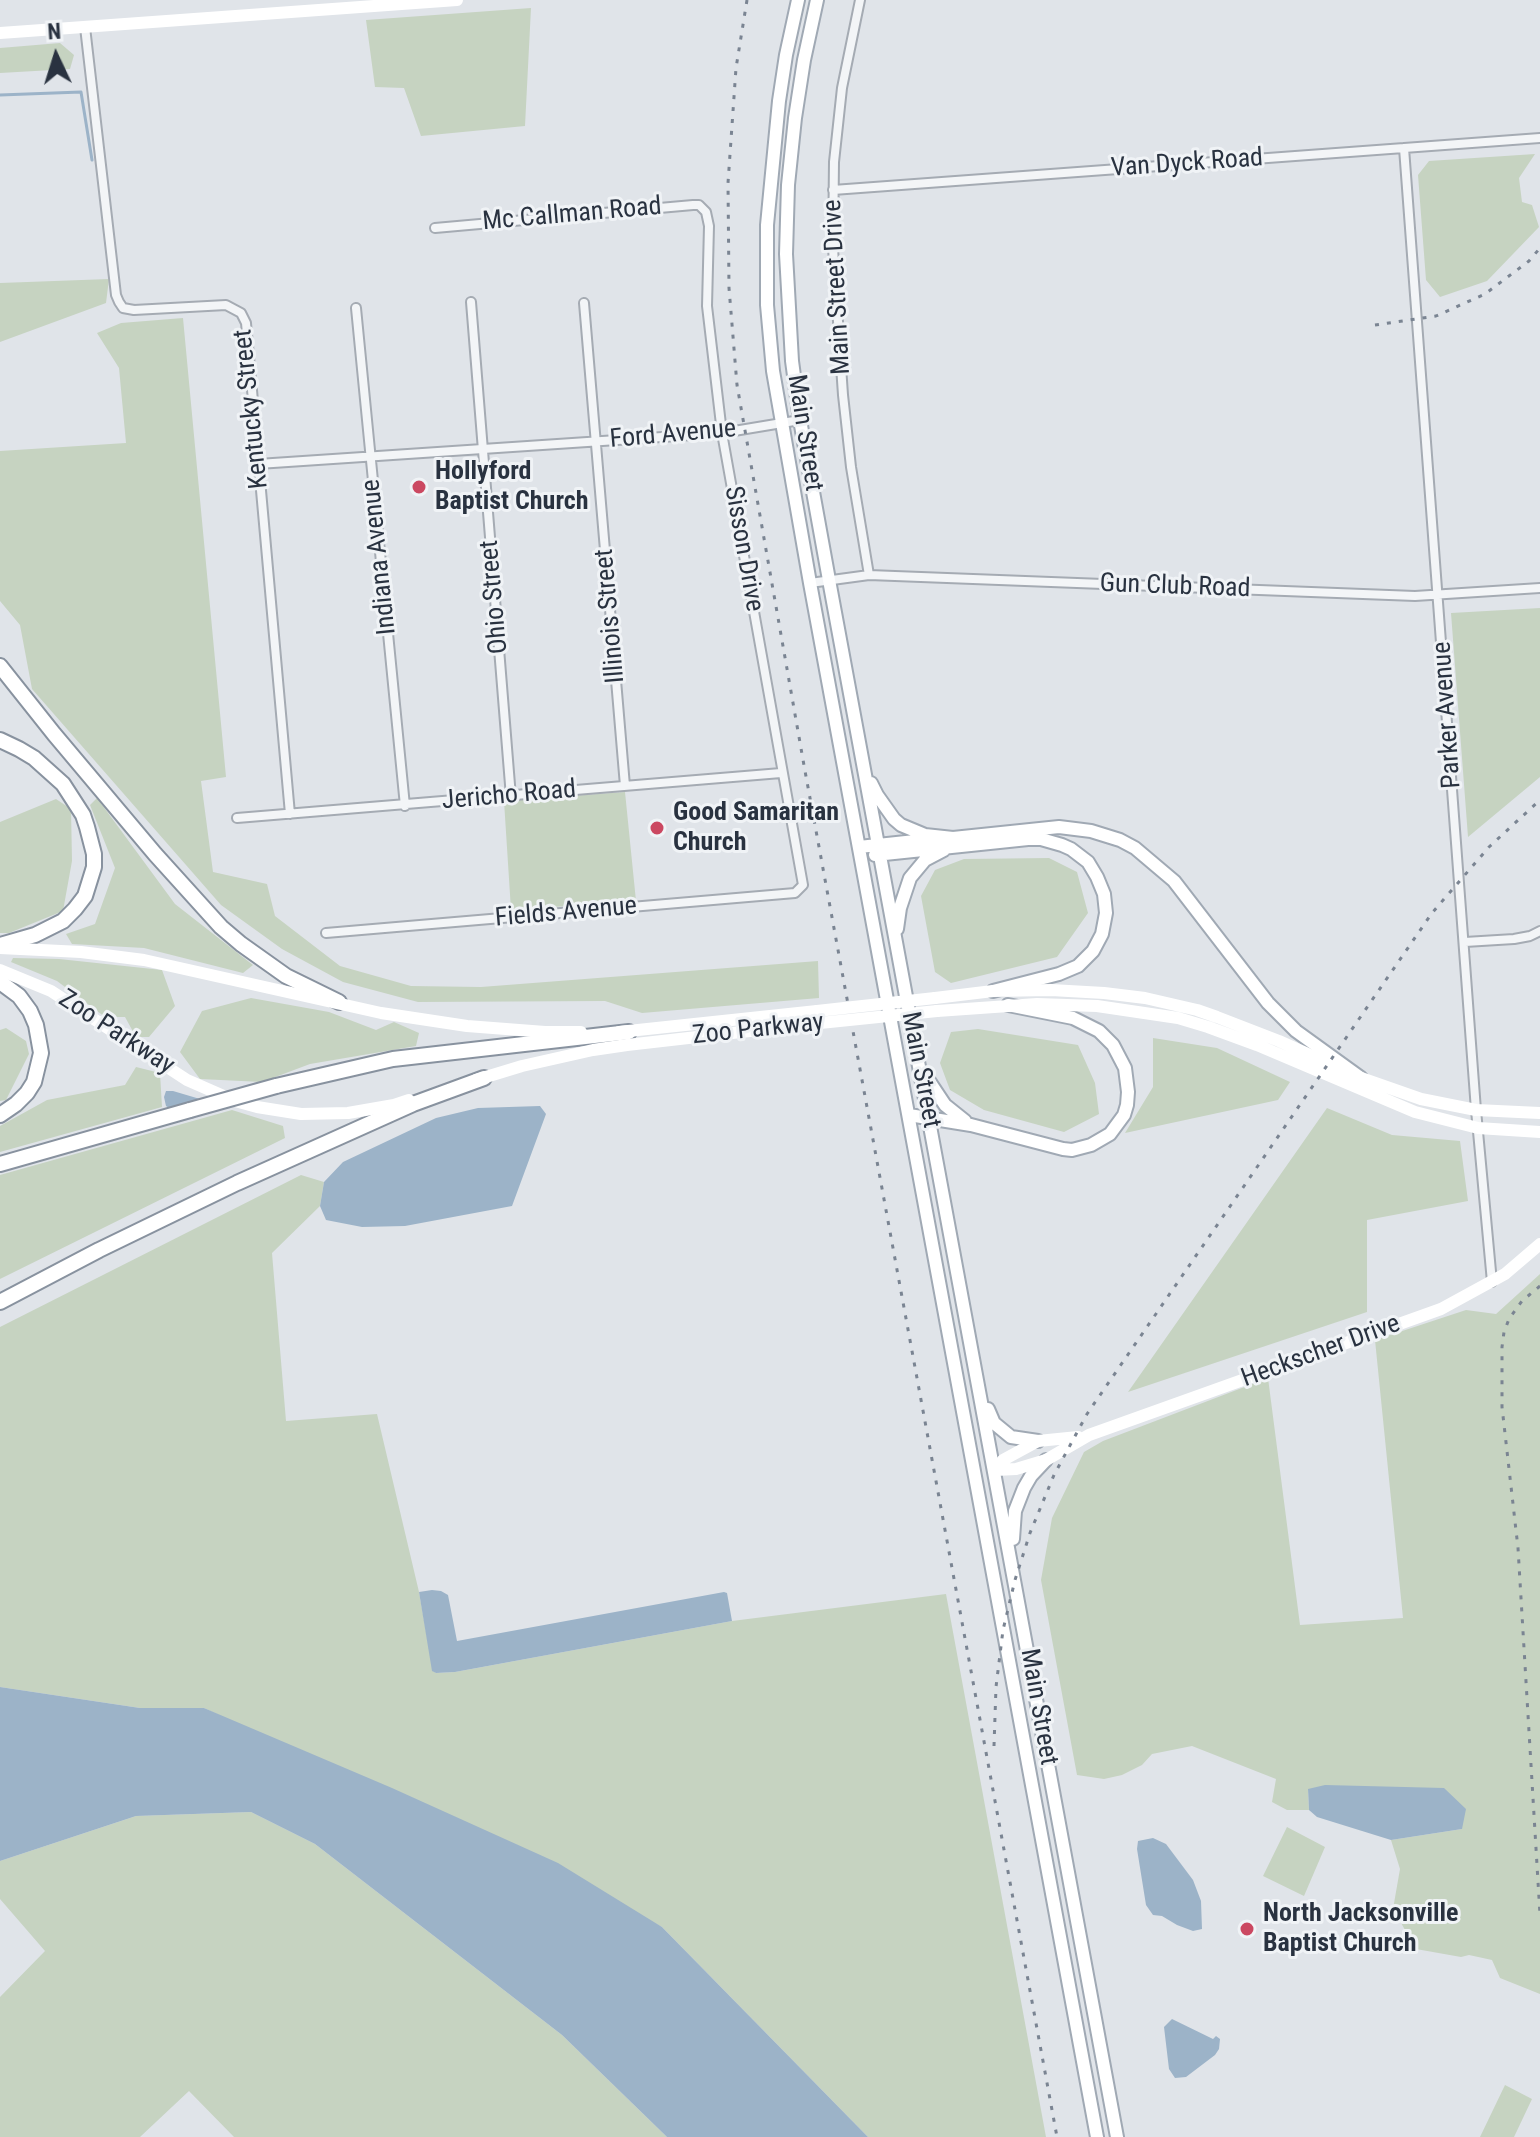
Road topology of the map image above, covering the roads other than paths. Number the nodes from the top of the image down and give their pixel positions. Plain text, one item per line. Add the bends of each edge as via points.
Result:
1 (388, 0) edge
2 (457, 0) edge
3 (798, 0) edge
4 (817, 0) edge
5 (860, 0) edge
6 (365, 6) junction
7 (85, 27) junction
8 (0, 33) edge
9 (1540, 138) edge
10 (1404, 148) junction
11 (833, 190) junction
12 (706, 212) joint
13 (435, 228) dead end
14 (471, 302) dead end
15 (584, 303) dead end
16 (356, 308) dead end
17 (800, 420) junction
18 (781, 423) junction
19 (722, 433) junction
20 (595, 441) junction
21 (483, 449) junction
22 (370, 457) junction
23 (258, 464) junction
24 (869, 575) junction
25 (829, 580) junction
26 (810, 583) junction
27 (1540, 588) edge
28 (1439, 595) junction
29 (0, 666) edge
30 (0, 740) edge
31 (864, 767) junction
32 (781, 773) junction
33 (625, 786) junction
34 (511, 797) junction
35 (405, 806) junction
36 (290, 814) junction
37 (237, 818) dead end
38 (952, 842) junction
39 (879, 849) junction
40 (860, 852) junction
41 (803, 885) joint
42 (1540, 931) edge
43 (326, 933) dead end
44 (896, 940) junction
45 (1465, 942) junction
46 (0, 946) edge
47 (0, 970) edge
48 (0, 982) edge
49 (993, 991) junction
50 (339, 1002) junction
51 (936, 1004) junction
52 (1008, 1005) junction
53 (819, 1017) junction
54 (629, 1032) junction
55 (920, 1067) junction
56 (484, 1078) junction
57 (1361, 1078) junction
58 (1476, 1110) junction
59 (1540, 1113) edge
60 (0, 1115) edge
61 (909, 1115) junction
62 (929, 1118) junction
63 (971, 1125) junction
64 (1478, 1128) junction
65 (1540, 1132) edge
66 (0, 1164) edge
67 (1540, 1244) edge
68 (1492, 1282) junction
69 (0, 1302) edge
70 (979, 1386) junction
71 (1089, 1435) junction
72 (1038, 1441) junction
73 (970, 1448) junction
74 (1046, 1460) junction
75 (995, 1470) junction
76 (981, 1505) junction
77 (1012, 1567) junction
78 (1055, 1799) junction
79 (1035, 1802) junction
80 (1114, 2119) junction
81 (1095, 2123) junction
82 (1097, 2137) edge
83 (1117, 2137) edge

1 - 6 main road
2 - 6 main road
3 - 18 main road, Main Street via 779,101 767,225 767,305
4 - 17 main road, Main Street via 795,118 786,219 788,324
5 - 11 street, Main Street Drive via 842,88
6 - 7 main road
7 - 8 main road
7 - 23 street, Kentucky Street via 116,295 123,308 134,310 215,304 241,313
9 - 10 street, Van Dyck Road
10 - 11 street, Van Dyck Road
10 - 28 street, Parker Avenue
11 - 24 street, Main Street Drive via 843,395
12 - 13 street, Mc Callman Road via 693,205
12 - 19 street, Sisson Drive via 707,306
14 - 21 street, Ohio Street
15 - 20 street, Illinois Street
16 - 22 street, Indiana Avenue
17 - 18 street, Ford Avenue
17 - 25 main road, Main Street
18 - 19 street, Ford Avenue
18 - 26 main road, Main Street
19 - 20 street, Ford Avenue
19 - 32 street, Sisson Drive
20 - 21 street, Ford Avenue
20 - 33 street, Illinois Street
21 - 22 street, Ford Avenue
21 - 34 street, Ohio Street
22 - 23 street, Ford Avenue
22 - 35 street, Indiana Avenue
23 - 36 street, Kentucky Street
24 - 25 street, Gun Club Road
24 - 28 street, Gun Club Road
25 - 26 street, Gun Club Road
25 - 31 main road, Main Street
26 - 40 main road, Main Street
27 - 28 street, Gun Club Road
28 - 45 street, Parker Avenue
29 - 50 highway via 221,927 286,976
30 - 46 highway via 34,758 63,784 83,815 94,854 85,896 63,921
31 - 38 main road via 886,810 901,825
31 - 39 main road, Main Street
32 - 33 street, Jericho Road
32 - 41 street, Sisson Drive
33 - 34 street, Jericho Road
34 - 35 street, Jericho Road
35 - 36 street, Jericho Road
36 - 37 street, Jericho Road
38 - 39 main road
38 - 44 main road via 910,878
38 - 49 main road via 1041,839 1062,845 1088,862 1104,894 1102,934 1078,966
38 - 57 main road via 1068,828 1135,848 1174,881 1268,1003 1296,1031
39 - 40 main road
39 - 44 main road, Main Street
40 - 61 main road, Main Street
41 - 43 street, Fields Avenue via 795,893
42 - 45 street via 1514,939
44 - 55 main road, Main Street
45 - 58 street, Parker Avenue
46 - 50 main road, Zoo Parkway via 144,960
47 - 56 main road, Zoo Parkway via 51,991 194,1084 257,1107 301,1114 359,1111
48 - 60 highway via 33,1016 41,1053 27,1093
49 - 51 main road, Zoo Parkway
49 - 57 main road, Zoo Parkway via 1104,993 1186,1007
50 - 54 main road, Zoo Parkway via 467,1026
51 - 52 main road, Zoo Parkway
51 - 53 main road, Zoo Parkway, bridge
52 - 63 main road via 1073,1018 1107,1038 1125,1068 1124,1115 1110,1134 1072,1150
52 - 64 main road, Zoo Parkway via 1097,1006 1178,1018 1257,1045 1415,1112
53 - 54 main road, Zoo Parkway
53 - 56 main road, Zoo Parkway via 616,1046
54 - 66 highway, bridge via 393,1059 276,1086
55 - 62 main road, Main Street
55 - 63 main road via 945,1105
56 - 69 highway via 237,1183
57 - 58 main road, Zoo Parkway via 1421,1099
58 - 59 main road, Zoo Parkway
58 - 64 street, Parker Avenue
61 - 62 main road
61 - 73 main road, Main Street
62 - 63 main road
62 - 70 main road, Main Street
64 - 65 main road, Zoo Parkway
64 - 68 street, Parker Avenue
67 - 68 main road, Heckscher Drive
68 - 71 main road, Heckscher Drive via 1441,1309
70 - 72 main road via 994,1423 1011,1437
70 - 75 main road, Main Street
71 - 72 main road, Heckscher Drive
71 - 74 main road, Heckscher Drive
72 - 75 main road, Heckscher Drive
73 - 75 main road
73 - 76 main road, Main Street
74 - 75 main road, Heckscher Drive
74 - 77 main road via 1031,1476 1015,1511
75 - 76 main road
75 - 77 main road, Main Street
76 - 79 main road, Main Street
77 - 78 main road, Main Street
78 - 79 main road
78 - 80 main road, Main Street
79 - 81 main road, Main Street
80 - 81 main road
80 - 83 main road, Main Street
81 - 82 main road, Main Street

